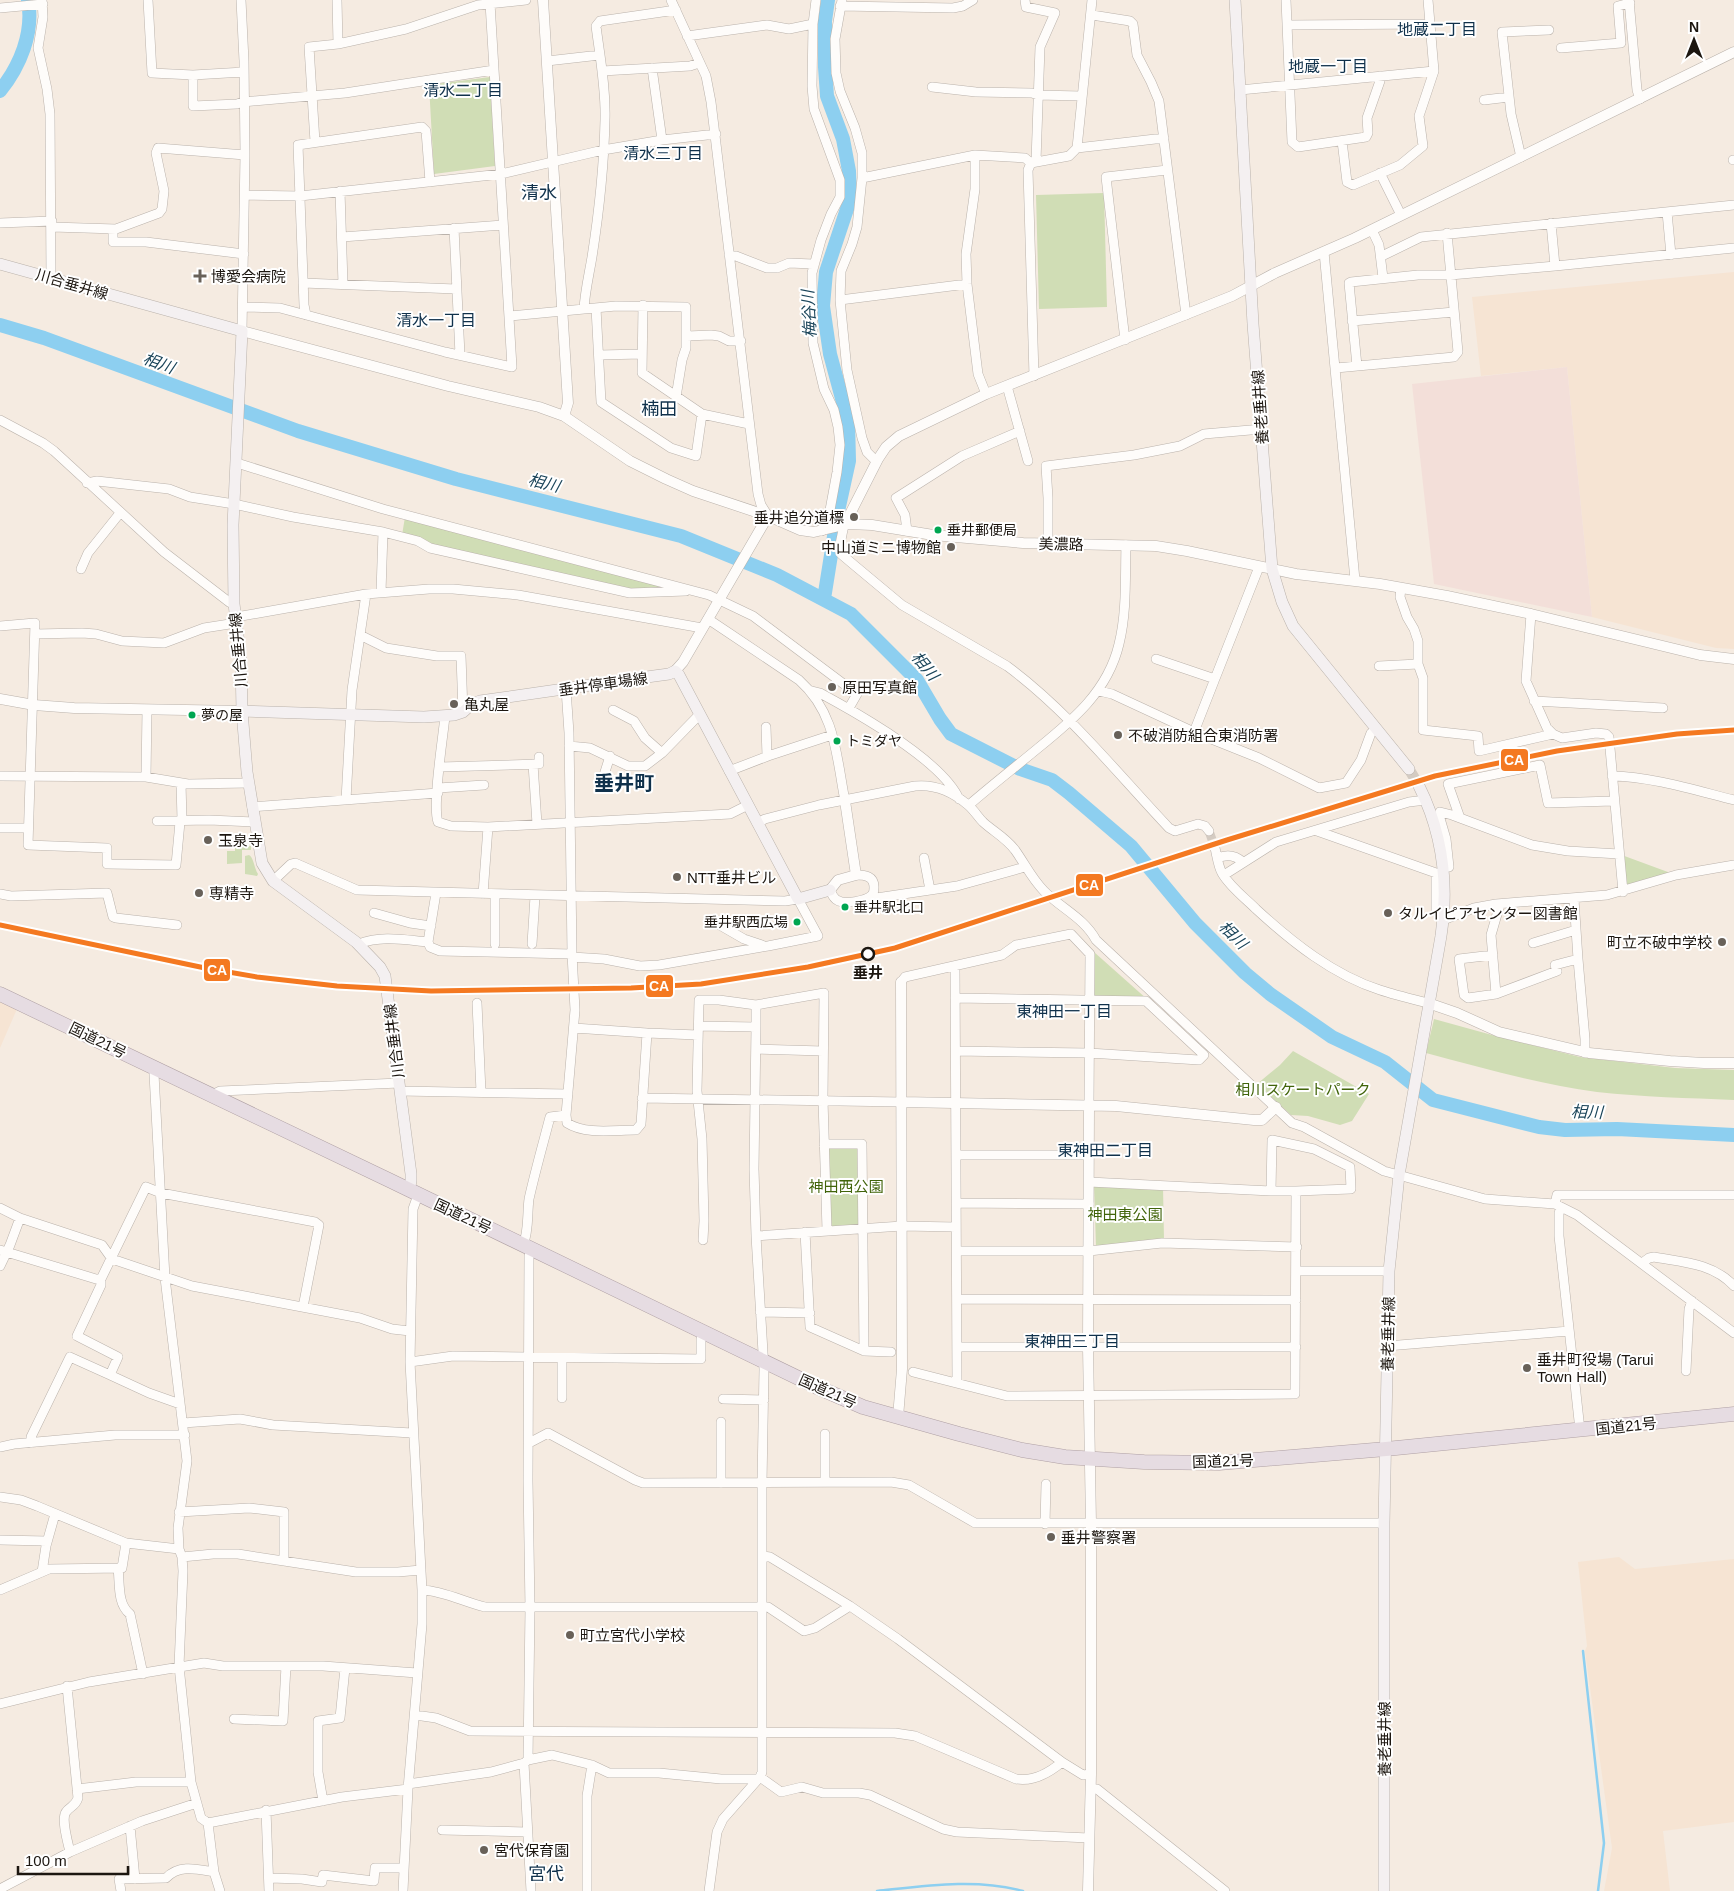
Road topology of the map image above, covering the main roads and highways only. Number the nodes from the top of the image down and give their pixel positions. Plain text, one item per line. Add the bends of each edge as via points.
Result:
1 (1235, 0) edge
2 (0, 264) edge
3 (242, 711) junction
4 (1409, 769) tunnel mouth
5 (1419, 786) tunnel mouth
6 (830, 890) road end
7 (0, 994) edge
8 (413, 1192) junction
9 (1734, 1414) edge
10 (1386, 1449) junction
11 (1384, 1891) edge

1 - 4 main road, 養老垂井線 via 1253,324 1272,569 1293,626
2 - 3 main road, 川合垂井線 via 242,336 234,504 234,604 241,660
3 - 6 main road, 垂井停車場線 via 445,716 463,712 480,701 675,671 798,899
3 - 8 main road, 川合垂井線 via 252,807 262,863 273,881 359,944 385,976
5 - 10 main road, 養老垂井線 via 1437,831 1444,865 1443,920 1399,1175 1389,1271
7 - 8 highway, 国道21号
8 - 10 highway, 国道21号 via 863,1407 1022,1450 1090,1459 1219,1463
9 - 10 highway, 国道21号
10 - 11 main road, 養老垂井線

